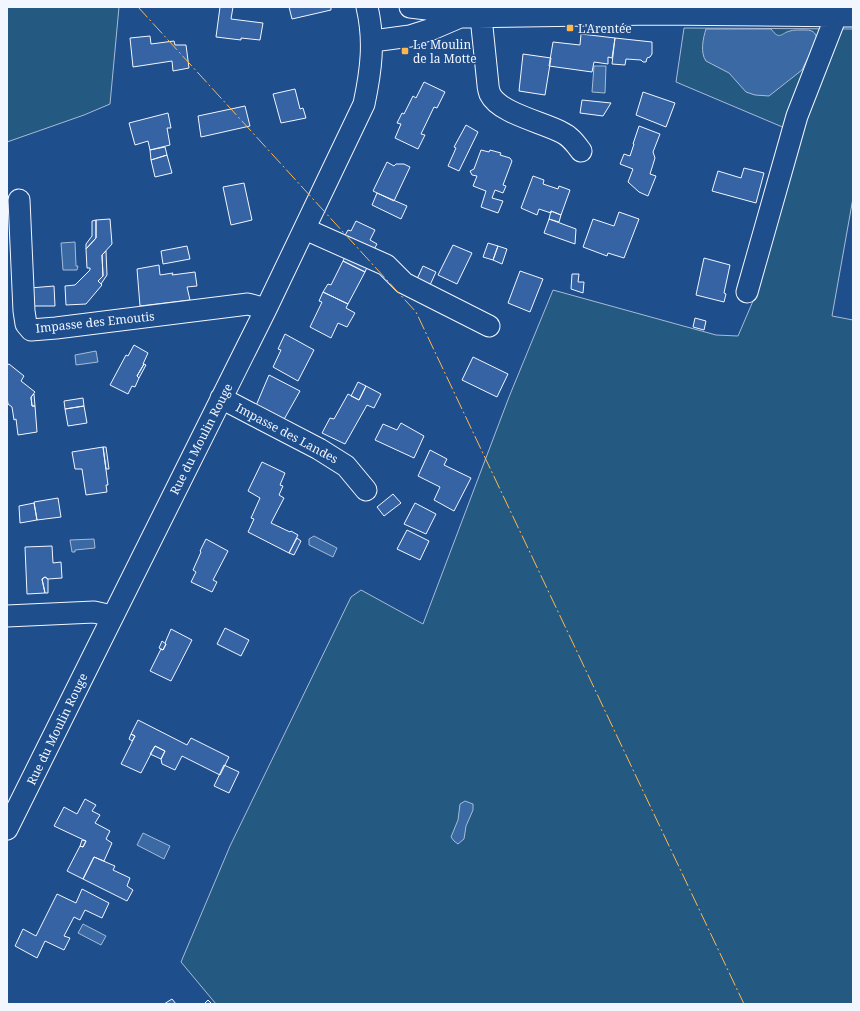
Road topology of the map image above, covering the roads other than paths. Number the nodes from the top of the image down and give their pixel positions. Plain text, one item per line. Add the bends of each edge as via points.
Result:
1 (367, 7) edge
2 (422, 8) edge
3 (656, 11) edge
4 (781, 11) edge
5 (844, 16) edge
6 (460, 17) junction
7 (481, 17) junction
8 (373, 41) junction
9 (581, 151) dead end
10 (19, 200) dead end
11 (305, 229) junction
12 (747, 292) dead end
13 (266, 310) junction
14 (489, 326) dead end
15 (222, 398) junction
16 (366, 490) dead end
17 (7, 616) edge
18 (112, 616) junction
19 (7, 830) edge

1 - 8 street, Rue du Moulin Rouge
2 - 6 street
3 - 4 street
3 - 7 street
4 - 5 street
5 - 12 street via 797,116
6 - 7 street
6 - 8 street via 410,36
7 - 9 street via 488,85 494,100 505,109 562,132 573,140
8 - 11 street, Rue du Moulin Rouge via 364,104
10 - 13 street, Impasse des Emoutis via 24,311 26,324 31,330 248,304
11 - 13 street, Rue du Moulin Rouge
11 - 14 street via 386,265 404,283
13 - 15 street, Rue du Moulin Rouge
15 - 16 street, Impasse des Landes via 346,466
15 - 18 street, Rue du Moulin Rouge
17 - 18 street via 94,612
18 - 19 street, Rue du Moulin Rouge

